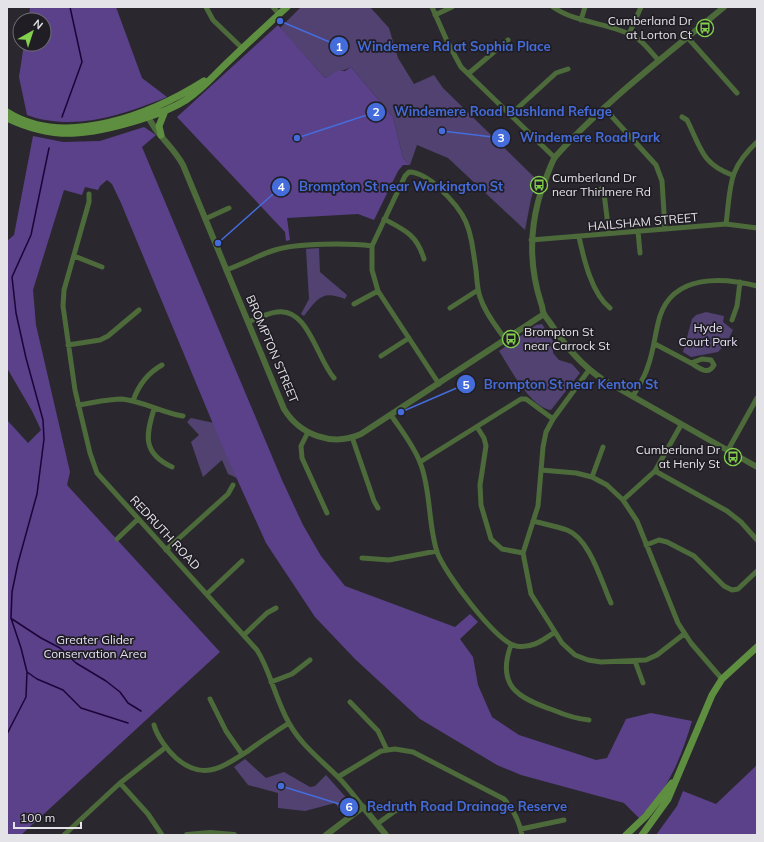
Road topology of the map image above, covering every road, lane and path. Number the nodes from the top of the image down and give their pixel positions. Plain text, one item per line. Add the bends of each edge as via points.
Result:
1 (206, 7) edge
2 (273, 7) edge
3 (286, 7) edge
4 (432, 7) edge
5 (452, 7) edge
6 (553, 7) edge
7 (584, 7) edge
8 (641, 7) edge
9 (724, 7) edge
10 (280, 14) junction
11 (435, 15) junction
12 (581, 20) junction
13 (629, 34) junction
14 (688, 38) junction
15 (508, 40) dead end
16 (242, 48) junction
17 (659, 61) junction
18 (568, 69) dead end
19 (216, 74) junction
20 (468, 74) junction
21 (736, 93) dead end
22 (605, 109) junction
23 (165, 111) junction
24 (147, 114) junction
25 (510, 115) junction
26 (8, 116) edge
27 (682, 117) dead end
28 (161, 135) junction
29 (757, 142) edge
30 (555, 158) junction
31 (732, 175) junction
32 (601, 189) dead end
33 (89, 194) dead end
34 (229, 208) dead end
35 (205, 219) junction
36 (384, 219) junction
37 (726, 224) junction
38 (757, 228) edge
39 (665, 229) junction
40 (638, 231) junction
41 (609, 234) junction
42 (579, 237) junction
43 (531, 240) junction
44 (372, 246) junction
45 (640, 253) dead end
46 (74, 256) junction
47 (424, 259) dead end
48 (102, 267) dead end
49 (226, 270) junction
50 (740, 282) junction
51 (757, 286) edge
52 (478, 290) junction
53 (378, 291) junction
54 (354, 304) dead end
55 (450, 308) dead end
56 (610, 308) dead end
57 (139, 310) dead end
58 (544, 314) junction
59 (732, 320) dead end
60 (248, 322) junction
61 (409, 338) junction
62 (505, 339) junction
63 (654, 344) junction
64 (68, 345) junction
65 (381, 356) dead end
66 (691, 363) dead end
67 (162, 364) dead end
68 (590, 370) junction
69 (334, 378) dead end
70 (439, 384) junction
71 (633, 396) junction
72 (757, 398) edge
73 (133, 401) junction
74 (78, 405) junction
75 (154, 409) junction
76 (391, 415) junction
77 (183, 416) dead end
78 (553, 419) junction
79 (681, 425) junction
80 (478, 427) junction
81 (308, 432) junction
82 (352, 438) junction
83 (603, 447) dead end
84 (728, 450) junction
85 (420, 462) junction
86 (172, 467) dead end
87 (757, 467) edge
88 (541, 470) junction
89 (655, 471) junction
90 (592, 477) junction
91 (233, 485) dead end
92 (624, 500) junction
93 (378, 508) dead end
94 (327, 513) dead end
95 (138, 520) junction
96 (533, 521) junction
97 (117, 539) dead end
98 (757, 540) edge
99 (646, 545) junction
100 (166, 550) junction
101 (437, 551) junction
102 (523, 553) junction
103 (362, 558) dead end
104 (242, 561) dead end
105 (757, 571) edge
106 (207, 594) junction
107 (611, 603) dead end
108 (276, 608) dead end
109 (555, 632) junction
110 (244, 634) junction
111 (684, 634) junction
112 (511, 645) junction
113 (757, 647) edge
114 (310, 660) dead end
115 (635, 661) junction
116 (722, 680) junction
117 (271, 682) junction
118 (643, 683) dead end
119 (210, 699) dead end
120 (350, 702) dead end
121 (589, 720) dead end
122 (289, 723) junction
123 (154, 725) dead end
124 (166, 747) junction
125 (387, 750) junction
126 (242, 754) junction
127 (682, 763) junction
128 (338, 777) junction
129 (120, 783) junction
130 (364, 807) junction
131 (404, 808) dead end
132 (564, 820) dead end
133 (377, 824) junction
134 (521, 829) junction
135 (64, 835) edge
136 (162, 835) edge
137 (187, 835) edge
138 (234, 835) edge
139 (326, 835) edge
140 (386, 835) edge
141 (522, 835) edge
142 (626, 835) edge
143 (642, 835) edge

1 - 16 street via 213,20
2 - 10 street
3 - 10 main road
4 - 11 street
5 - 11 street
6 - 12 street
7 - 12 street
8 - 13 street
9 - 14 street
10 - 16 main road
11 - 20 street via 455,58
12 - 13 street
13 - 17 street via 639,40
14 - 17 street
14 - 21 street
15 - 20 street
16 - 19 main road
17 - 22 street
18 - 25 street via 556,73
19 - 23 main road via 186,100
19 - 24 main road
20 - 25 street
22 - 30 street
22 - 39 street via 656,165 662,181
23 - 24 main road
23 - 28 main road via 159,126
24 - 26 main road via 110,129 77,135 37,130
24 - 28 street, BROMPTON STREET
25 - 30 street
27 - 31 street via 687,120 711,165
28 - 35 street, BROMPTON STREET via 178,155
29 - 31 street via 742,157
30 - 43 street via 541,191 532,225
31 - 37 street
32 - 41 street via 604,193
33 - 46 street, REDRUTH ROAD
34 - 35 street
35 - 49 street, BROMPTON STREET
36 - 44 street
36 - 47 street via 414,238
36 - 52 street via 409,172 433,182 462,212 471,235
37 - 38 street, HAILSHAM STREET
37 - 39 street, HAILSHAM STREET
39 - 40 street, HAILSHAM STREET
40 - 41 street, HAILSHAM STREET
40 - 45 street
41 - 42 street, HAILSHAM STREET
42 - 43 street, HAILSHAM STREET
42 - 56 street via 584,263 603,302
43 - 58 street via 533,266
44 - 49 street via 357,244 288,247
44 - 53 street via 372,270
46 - 48 street
46 - 64 street, REDRUTH ROAD via 63,299
49 - 60 street, BROMPTON STREET
50 - 51 street
50 - 59 street via 738,306
50 - 63 street via 693,283 676,291 661,315
52 - 55 street
52 - 62 street via 486,311
53 - 54 street
53 - 61 street
57 - 64 street via 100,340
58 - 62 street, BROMPTON STREET
58 - 68 street via 567,348
60 - 69 street via 276,312 296,316 303,322
60 - 81 street, BROMPTON STREET via 284,409 294,422
61 - 65 street
61 - 70 street
62 - 70 street, BROMPTON STREET
63 - 66 street
63 - 71 street via 648,367
64 - 74 street, REDRUTH ROAD
67 - 73 street via 139,387
68 - 71 street
68 - 78 street
70 - 76 street, BROMPTON STREET
71 - 79 street
72 - 84 street
73 - 74 street via 121,399
73 - 75 street
74 - 95 street, REDRUTH ROAD via 97,473
75 - 77 street
75 - 86 street via 147,441 157,458
76 - 82 street, BROMPTON STREET
76 - 85 street
78 - 80 street via 526,399 521,399
78 - 88 street via 546,432
79 - 84 street
79 - 89 street
80 - 85 street
80 - 102 street via 486,446 480,485 481,505 491,539 502,549
81 - 82 street, BROMPTON STREET via 330,439
81 - 94 street via 301,446 302,458
82 - 93 street
83 - 90 street
84 - 87 street
85 - 101 street
88 - 90 street
88 - 96 street via 538,506
89 - 92 street
89 - 98 street via 727,511
90 - 92 street via 607,485
91 - 100 street via 228,494
92 - 99 street via 635,517
95 - 97 street
95 - 100 street, REDRUTH ROAD
96 - 102 street
96 - 107 street via 567,530 586,545
99 - 105 street via 659,540 674,545 694,556 724,586 732,590 738,589
99 - 111 street
100 - 106 street, REDRUTH ROAD
101 - 103 street via 389,560
101 - 112 street via 460,592
102 - 109 street via 531,594
104 - 106 street
106 - 110 street, REDRUTH ROAD
108 - 110 street via 267,612
109 - 112 street via 529,646
109 - 115 street via 562,643 575,654 588,660
110 - 117 street, REDRUTH ROAD via 263,658
111 - 115 street via 657,656
111 - 116 street
112 - 121 street via 506,659 506,670 511,684 521,697 580,720
113 - 116 main road
114 - 117 street via 292,674
115 - 118 street
116 - 127 main road via 705,706
117 - 122 street, REDRUTH ROAD
119 - 126 street via 226,731
120 - 125 street via 378,731
122 - 126 street
122 - 128 street, REDRUTH ROAD via 307,748
123 - 124 street
124 - 126 street via 181,763 204,770 223,767
124 - 129 street
125 - 128 street via 381,751
125 - 134 street via 413,752 494,792 512,808
127 - 142 main road via 662,797
127 - 143 main road via 668,800
128 - 130 street, REDRUTH ROAD
129 - 135 street
129 - 136 street via 148,814
130 - 133 street, REDRUTH ROAD
130 - 139 street
131 - 133 street via 396,810
132 - 134 street
133 - 140 street, REDRUTH ROAD
134 - 141 street
137 - 138 street

